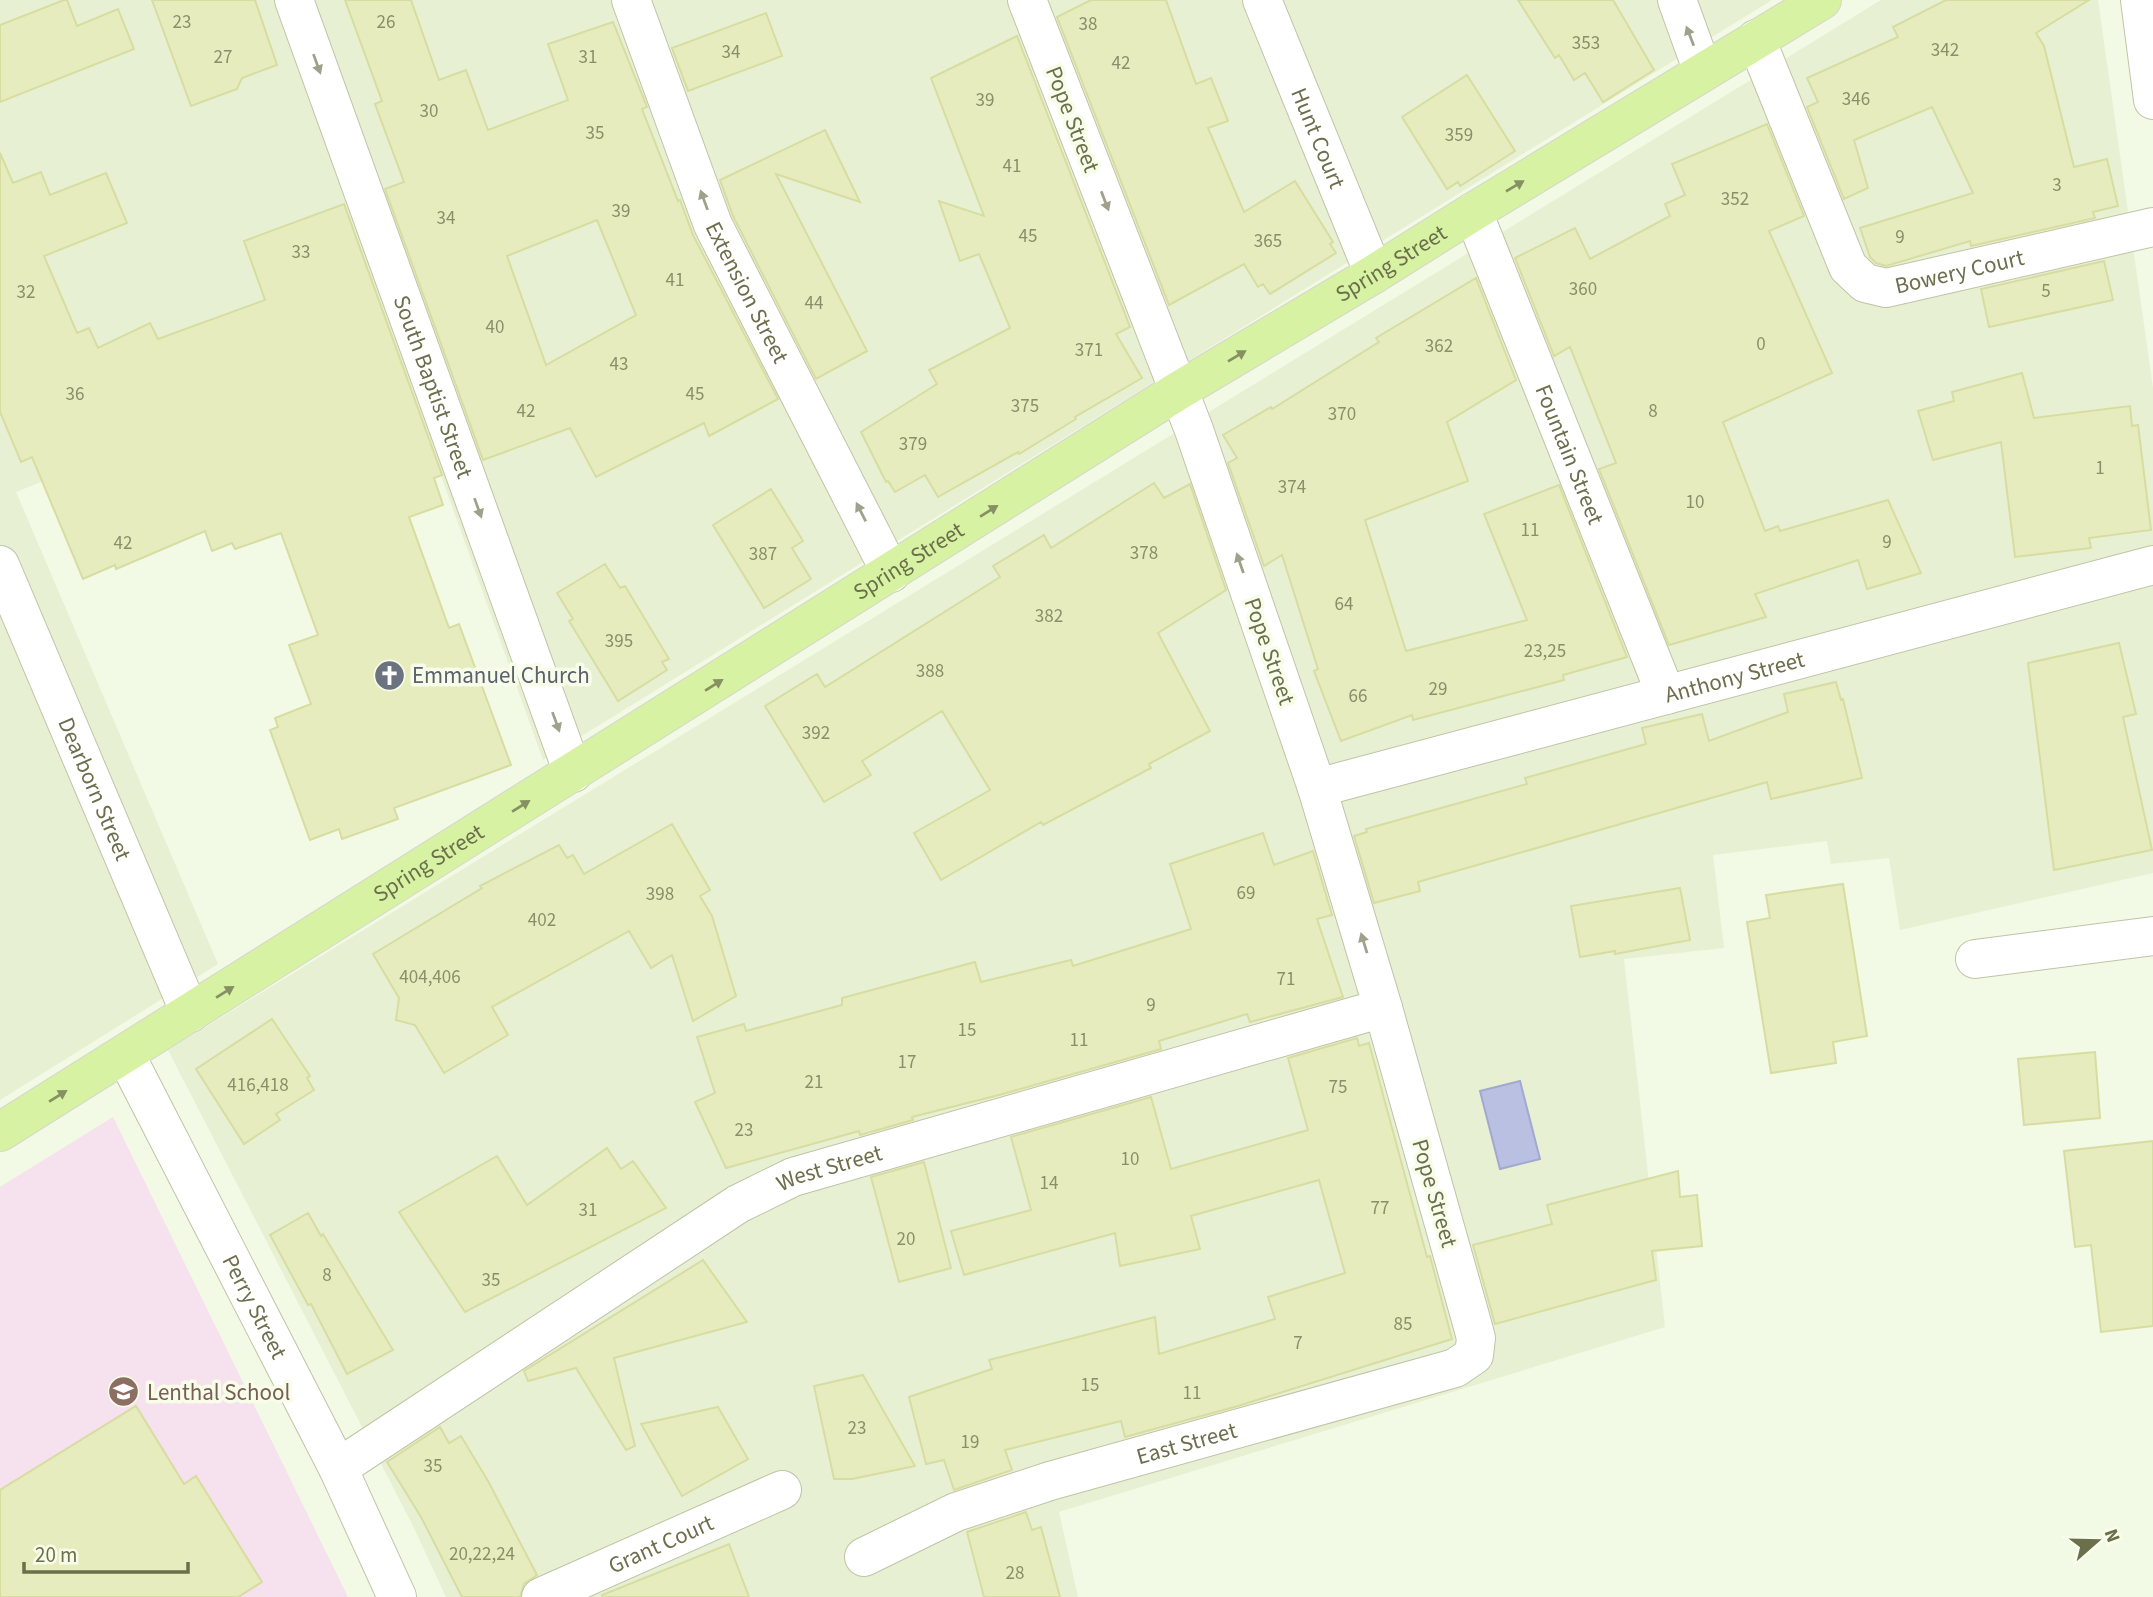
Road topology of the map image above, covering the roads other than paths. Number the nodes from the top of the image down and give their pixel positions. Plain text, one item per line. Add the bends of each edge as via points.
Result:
1 (294, 0) edge
2 (631, 0) edge
3 (1027, 0) edge
4 (1262, 0) edge
5 (1677, 0) edge
6 (1822, 0) edge
7 (2140, 0) edge
8 (1756, 39) junction
9 (1703, 72) junction
10 (2153, 100) edge
11 (1473, 212) junction
12 (2153, 227) edge
13 (1374, 274) junction
14 (1178, 391) junction
15 (0, 565) edge
16 (2153, 565) edge
17 (891, 573) junction
18 (1666, 695) junction
19 (573, 773) junction
20 (1317, 788) junction
21 (2153, 936) edge
22 (1975, 959) dead end
23 (1383, 1008) junction
24 (190, 1013) junction
25 (125, 1054) junction
26 (0, 1132) edge
27 (1470, 1316) joint
28 (338, 1468) junction
29 (782, 1490) dead end
30 (864, 1557) dead end
31 (397, 1597) edge
32 (541, 1597) edge

1 -> 19 street, South Baptist Street
17 -> 2 street, Extension Street via 713,225
3 -> 14 street, Pope Street
4 - 13 street, Hunt Court
9 -> 5 street
6 - 8 main road, Spring Street
7 - 10 street
8 - 9 main road, Spring Street
8 - 12 street, Bowery Court via 1848,268 1865,284 1886,288
11 -> 9 main road, Spring Street
11 - 13 main road, Spring Street
11 - 18 street, Fountain Street
14 -> 13 main road, Spring Street
17 -> 14 main road, Spring Street
20 -> 14 street, Pope Street
15 - 24 street, Dearborn Street
16 - 18 street, Anthony Street
19 -> 17 main road, Spring Street
18 - 20 street, Anthony Street
24 -> 19 main road, Spring Street
23 -> 20 street, Pope Street
21 - 22 street
23 - 27 street, Pope Street
23 - 28 street, West Street via 793,1177 738,1204
24 - 25 main road, Spring Street
26 -> 25 main road, Spring Street
25 - 28 street, Perry Street
27 - 30 street, East Street via 1476,1338 1474,1355 1455,1368 1050,1481 956,1512
28 - 31 street, Perry Street
29 - 32 street, Grant Court

